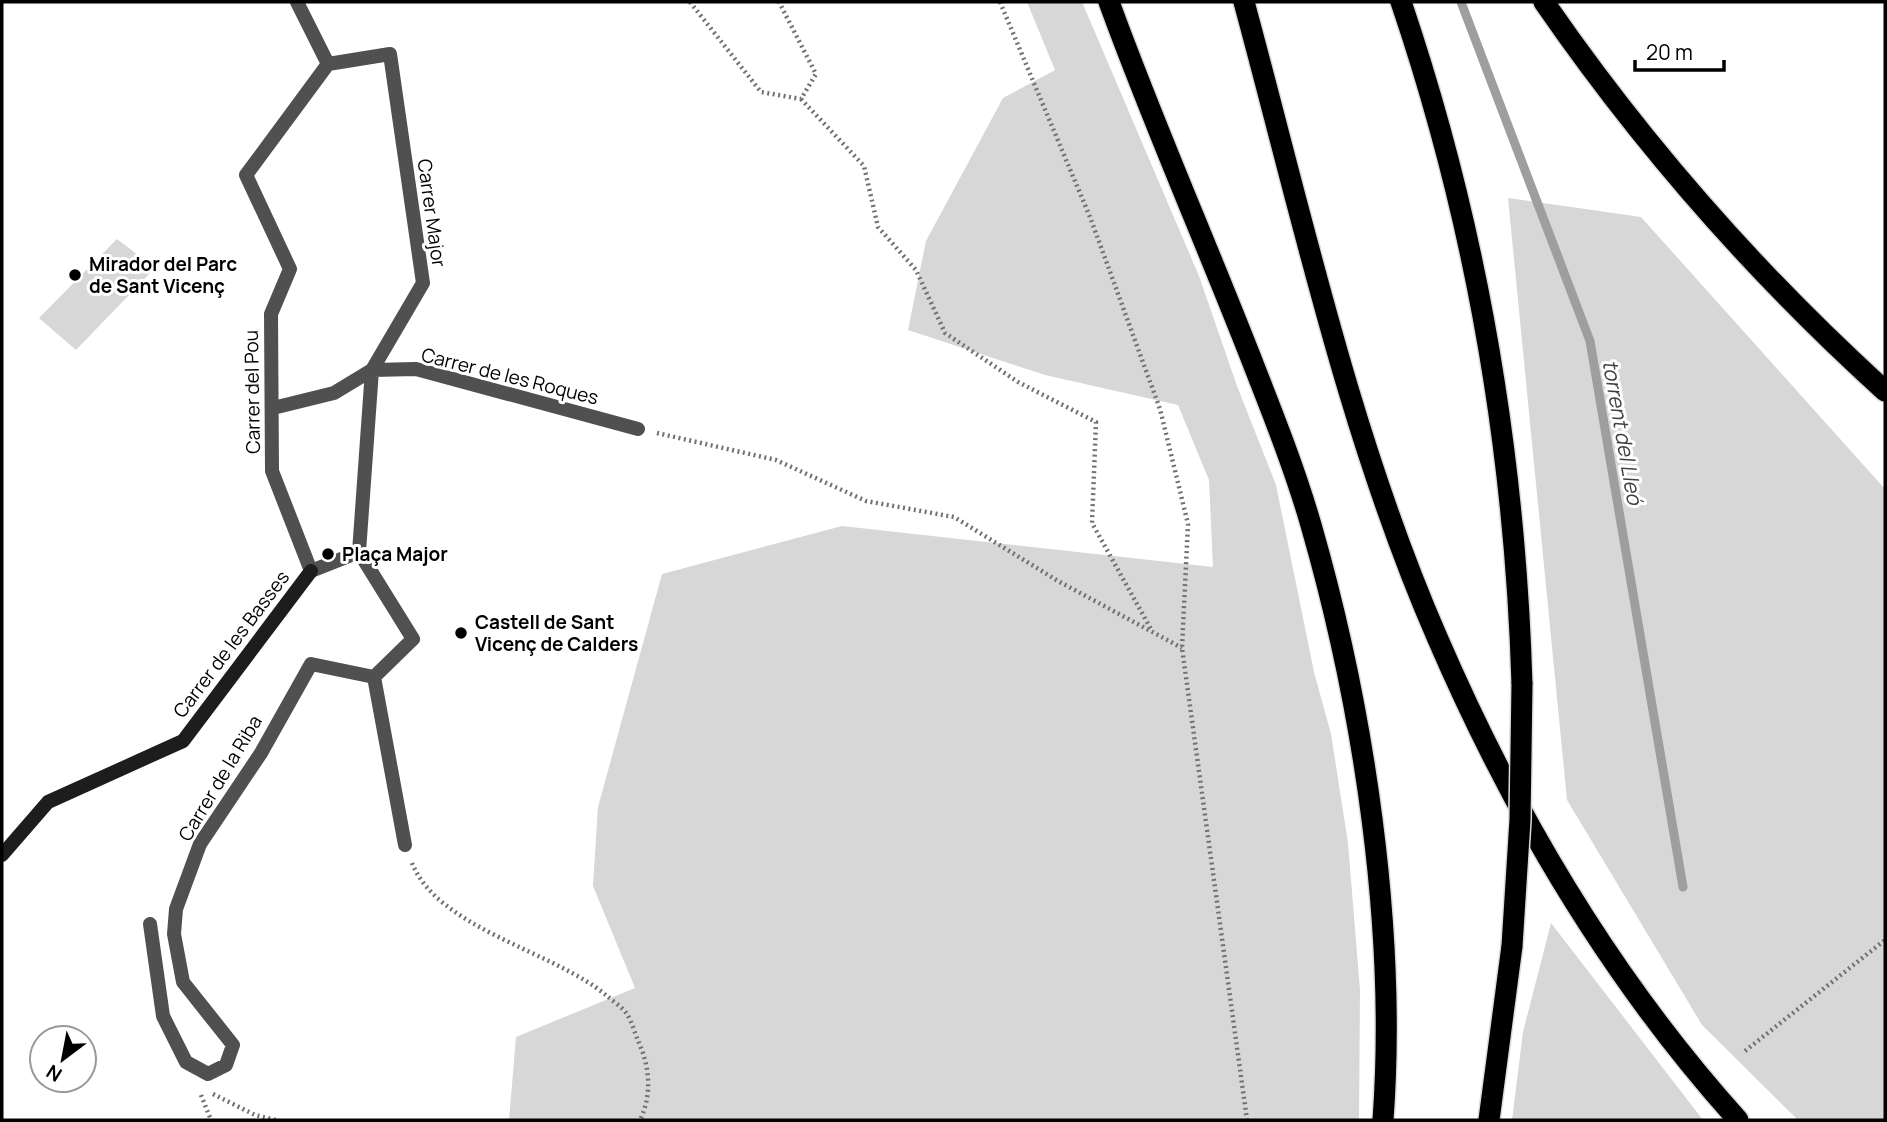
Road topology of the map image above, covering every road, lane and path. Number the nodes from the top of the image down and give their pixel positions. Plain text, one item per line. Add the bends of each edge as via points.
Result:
1 (297, 2) edge
2 (690, 2) edge
3 (779, 2) edge
4 (1000, 2) edge
5 (1109, 2) edge
6 (1244, 2) edge
7 (1401, 2) edge
8 (1545, 2) edge
9 (328, 65) junction
10 (801, 99) junction
11 (372, 370) junction
12 (1885, 391) edge
13 (273, 408) junction
14 (638, 429) joint
15 (359, 552) junction
16 (311, 571) junction
17 (1152, 631) junction
18 (1182, 648) junction
19 (374, 677) junction
20 (405, 845) joint
21 (2, 855) edge
22 (150, 924) dead end
23 (1885, 940) edge
24 (1745, 1051) dead end
25 (197, 1087) dead end
26 (276, 1120) edge
27 (640, 1120) edge
28 (1247, 1120) edge
29 (1383, 1120) edge
30 (1489, 1120) edge
31 (1738, 1120) edge

1 - 9 street
2 - 10 path via 761,92
3 - 10 path via 816,75
4 - 18 path via 1090,217 1160,409 1188,524
5 - 29 highway via 1277,425 1311,524 1334,617 1364,766 1377,872 1384,988
6 - 31 highway via 1356,409 1436,635 1499,769 1577,906 1635,990
7 - 30 highway, bridge via 1455,181 1488,334 1515,542 1522,684 1520,808 1512,946
8 - 12 highway via 1645,135 1717,221 1795,306
9 - 11 street, Carrer Major via 390,54 423,283
9 - 13 street, Carrer del Pou via 246,175 290,269 271,314
10 - 17 path via 864,166 878,227 916,270 945,333 1018,382 1096,422 1092,523
11 - 13 street via 334,393
11 - 14 street, Carrer de les Roques via 416,369
11 - 15 street, Carrer Major
13 - 16 street, Carrer del Pou via 272,471
14 - 17 path via 776,460 866,501 954,517 1058,581
15 - 16 street
15 - 19 street via 413,639
16 - 21 street, Carrer de les Basses via 183,741 48,802
17 - 18 path
18 - 28 path
19 - 20 street
19 - 22 street, Carrer de la Riba via 311,664 261,753 200,844 176,909 174,934 183,982 233,1045 226,1065 208,1074 186,1062 163,1016
20 - 27 path via 418,879 433,897 488,931 585,977 626,1012 646,1059 649,1102
23 - 24 path
25 - 26 path

